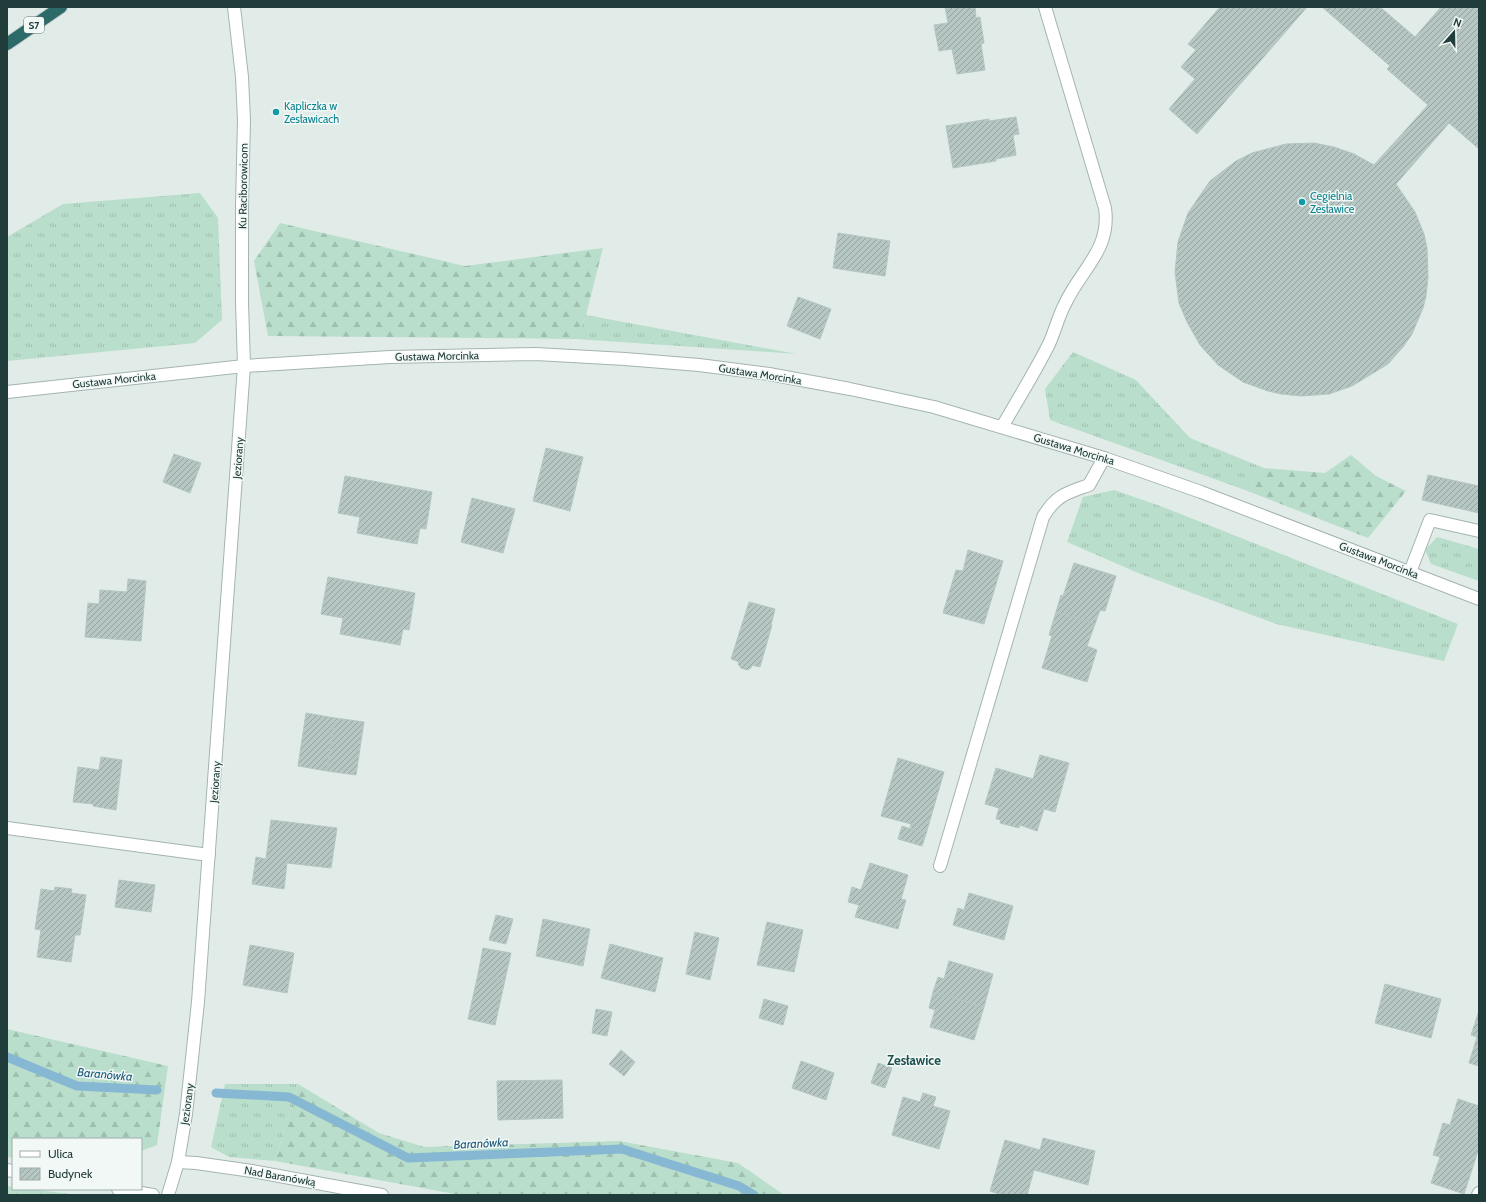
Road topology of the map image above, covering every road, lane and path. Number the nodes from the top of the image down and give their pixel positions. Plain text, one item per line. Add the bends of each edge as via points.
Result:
1 (61, 7) edge
2 (234, 7) edge
3 (1045, 7) edge
4 (7, 44) edge
5 (244, 366) junction
6 (7, 392) edge
7 (1002, 426) junction
8 (1104, 458) junction
9 (1479, 531) edge
10 (1410, 572) junction
11 (1479, 600) edge
12 (7, 828) edge
13 (209, 855) junction
14 (940, 866) dead end
15 (178, 1162) junction
16 (124, 1190) edge
17 (153, 1195) edge
18 (168, 1195) edge
19 (382, 1195) edge

1 - 4 highway, S7
2 - 5 street, Ku Raciborowicom via 244,120
3 - 7 street via 1105,208 1106,231 1095,256 1065,303 1049,343
5 - 6 street, Gustawa Morcinka
5 - 7 street, Gustawa Morcinka via 390,357 536,354 625,359 769,374 934,407
5 - 13 street, Jeziorany
7 - 8 street, Gustawa Morcinka
8 - 10 street, Gustawa Morcinka via 1201,492
8 - 14 street via 1089,485 1063,494 1050,505 1043,517
9 - 10 street via 1430,520
10 - 11 street, Gustawa Morcinka
12 - 13 street
13 - 15 street, Jeziorany via 194,1051
15 - 18 street, Jeziorany
15 - 19 street, Nad Baranówką via 252,1171
16 - 17 street

